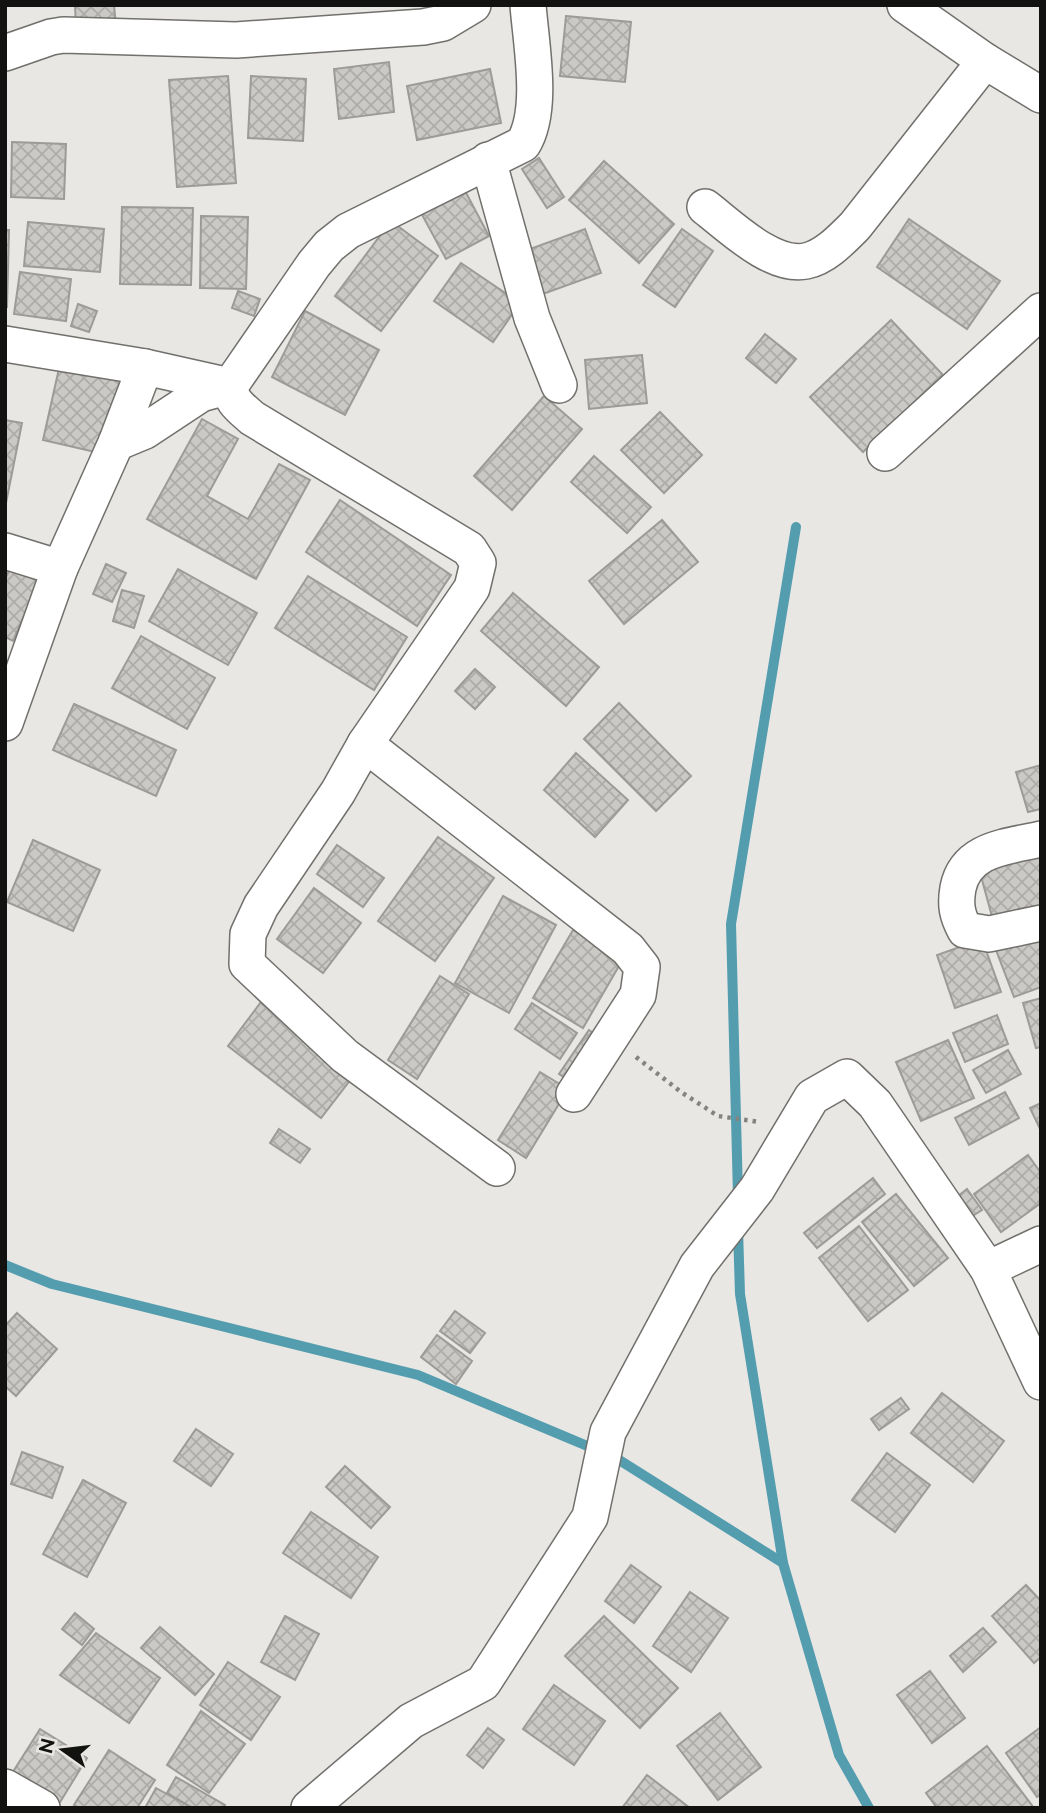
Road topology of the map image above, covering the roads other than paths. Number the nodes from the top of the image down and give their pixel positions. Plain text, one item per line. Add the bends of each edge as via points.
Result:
1 (473, 5) edge
2 (528, 5) edge
3 (905, 5) edge
4 (5, 53) edge
5 (985, 61) junction
6 (1041, 96) edge
7 (488, 160) junction
8 (705, 207) dead end
9 (1041, 311) edge
10 (5, 344) edge
11 (145, 367) junction
12 (559, 385) dead end
13 (230, 386) junction
14 (116, 443) junction
15 (885, 453) dead end
16 (5, 551) edge
17 (60, 568) junction
18 (5, 723) edge
19 (365, 744) junction
20 (1041, 839) edge
21 (1041, 923) edge
22 (573, 1094) dead end
23 (498, 1168) dead end
24 (1041, 1244) edge
25 (988, 1269) junction
26 (1041, 1382) edge
27 (5, 1787) edge
28 (42, 1808) edge
29 (309, 1808) edge

1 - 4 street via 443,23 423,27 236,40 64,35
2 - 7 street via 535,107 530,133 523,144
3 - 5 street
5 - 6 street
5 - 8 street via 835,247 805,261 780,260
7 - 12 street via 532,318
7 - 13 street via 348,231 329,246
9 - 15 street
10 - 11 street
11 - 13 street
11 - 14 street
13 - 14 street via 201,394 145,431
13 - 19 street via 235,403 252,418 469,548 478,564 472,588
14 - 17 street
16 - 17 street
17 - 18 street
19 - 22 street via 628,949 642,967 638,995
19 - 23 street via 261,906 247,934 247,964 345,1056
20 - 21 street via 984,852 963,870 956,913 965,930 989,934
24 - 25 street
25 - 26 street
25 - 29 street via 876,1104 847,1077 812,1097 757,1189 697,1266 608,1432 590,1517 483,1683 411,1721
27 - 28 street

